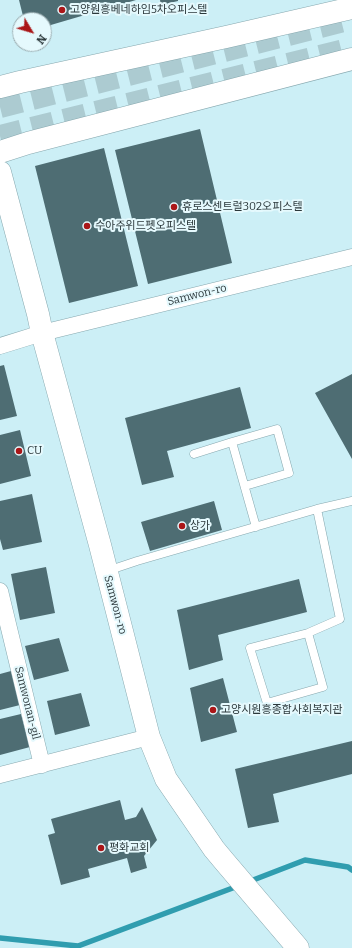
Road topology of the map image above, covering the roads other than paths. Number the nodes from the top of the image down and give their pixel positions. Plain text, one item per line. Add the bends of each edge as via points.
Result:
1 (352, 8) edge
2 (352, 59) edge
3 (0, 88) edge
4 (0, 152) edge
5 (0, 172) edge
6 (352, 257) edge
7 (42, 333) junction
8 (0, 346) edge
9 (232, 442) junction
10 (194, 454) dead end
11 (245, 486) junction
12 (352, 500) edge
13 (318, 510) junction
14 (256, 527) junction
15 (106, 571) junction
16 (0, 591) edge
17 (308, 633) junction
18 (6, 644) edge
19 (149, 737) junction
20 (42, 765) junction
21 (0, 775) edge
22 (298, 948) edge

1 - 3 main road
2 - 4 main road
5 - 7 main road, Samwon-ro
6 - 7 street, Samwon-ro
7 - 8 street
7 - 15 main road, Samwon-ro
9 - 10 lane
9 - 11 lane
9 - 11 lane via 277,429 289,473
11 - 14 lane
12 - 13 lane
13 - 14 lane
13 - 17 lane via 340,619
14 - 15 lane
15 - 19 main road, Samwon-ro
16 - 18 street, Samwonan-gil
17 - 17 lane via 250,648 267,703 323,687
18 - 20 street, Samwonan-gil
19 - 20 street
19 - 22 main road, Samwon-ro via 166,779 224,861
20 - 21 street

